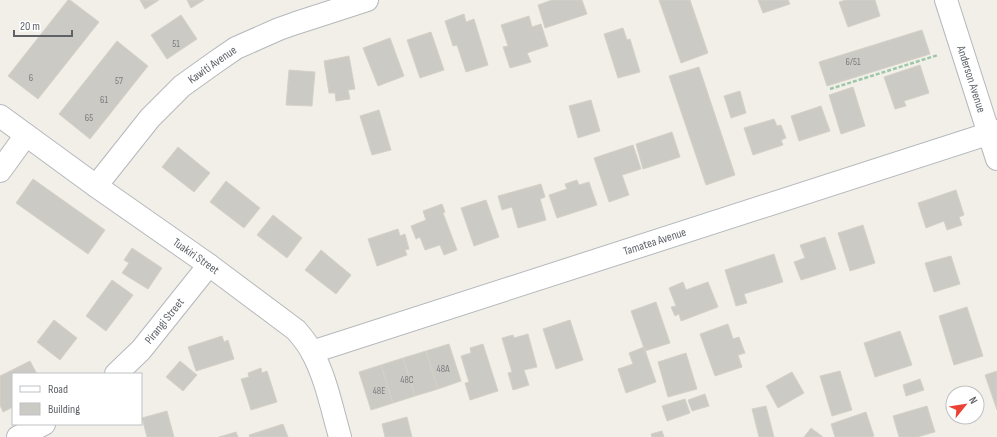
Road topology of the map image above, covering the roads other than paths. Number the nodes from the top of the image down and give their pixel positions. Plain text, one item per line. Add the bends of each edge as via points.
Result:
1 (367, 0) edge
2 (946, 0) edge
3 (0, 116) edge
4 (993, 132) edge
5 (26, 136) junction
6 (997, 158) edge
7 (0, 171) edge
8 (96, 186) junction
9 (209, 265) junction
10 (312, 352) junction
11 (117, 373) edge
12 (42, 425) edge
13 (18, 437) edge
14 (340, 437) edge

1 - 8 street, Kawiti Avenue via 279,29 236,48 217,61 182,86 150,118
2 - 4 street, Anderson Avenue
3 - 5 street, Tuakiri Street
4 - 6 street, Anderson Avenue
4 - 10 street, Tamatea Avenue
5 - 7 street
5 - 8 street, Tuakiri Street
8 - 9 street, Tuakiri Street
9 - 10 street, Tuakiri Street via 289,323
9 - 11 street, Pirangi Street via 141,350
10 - 14 street, Tuakiri Street
12 - 13 street

